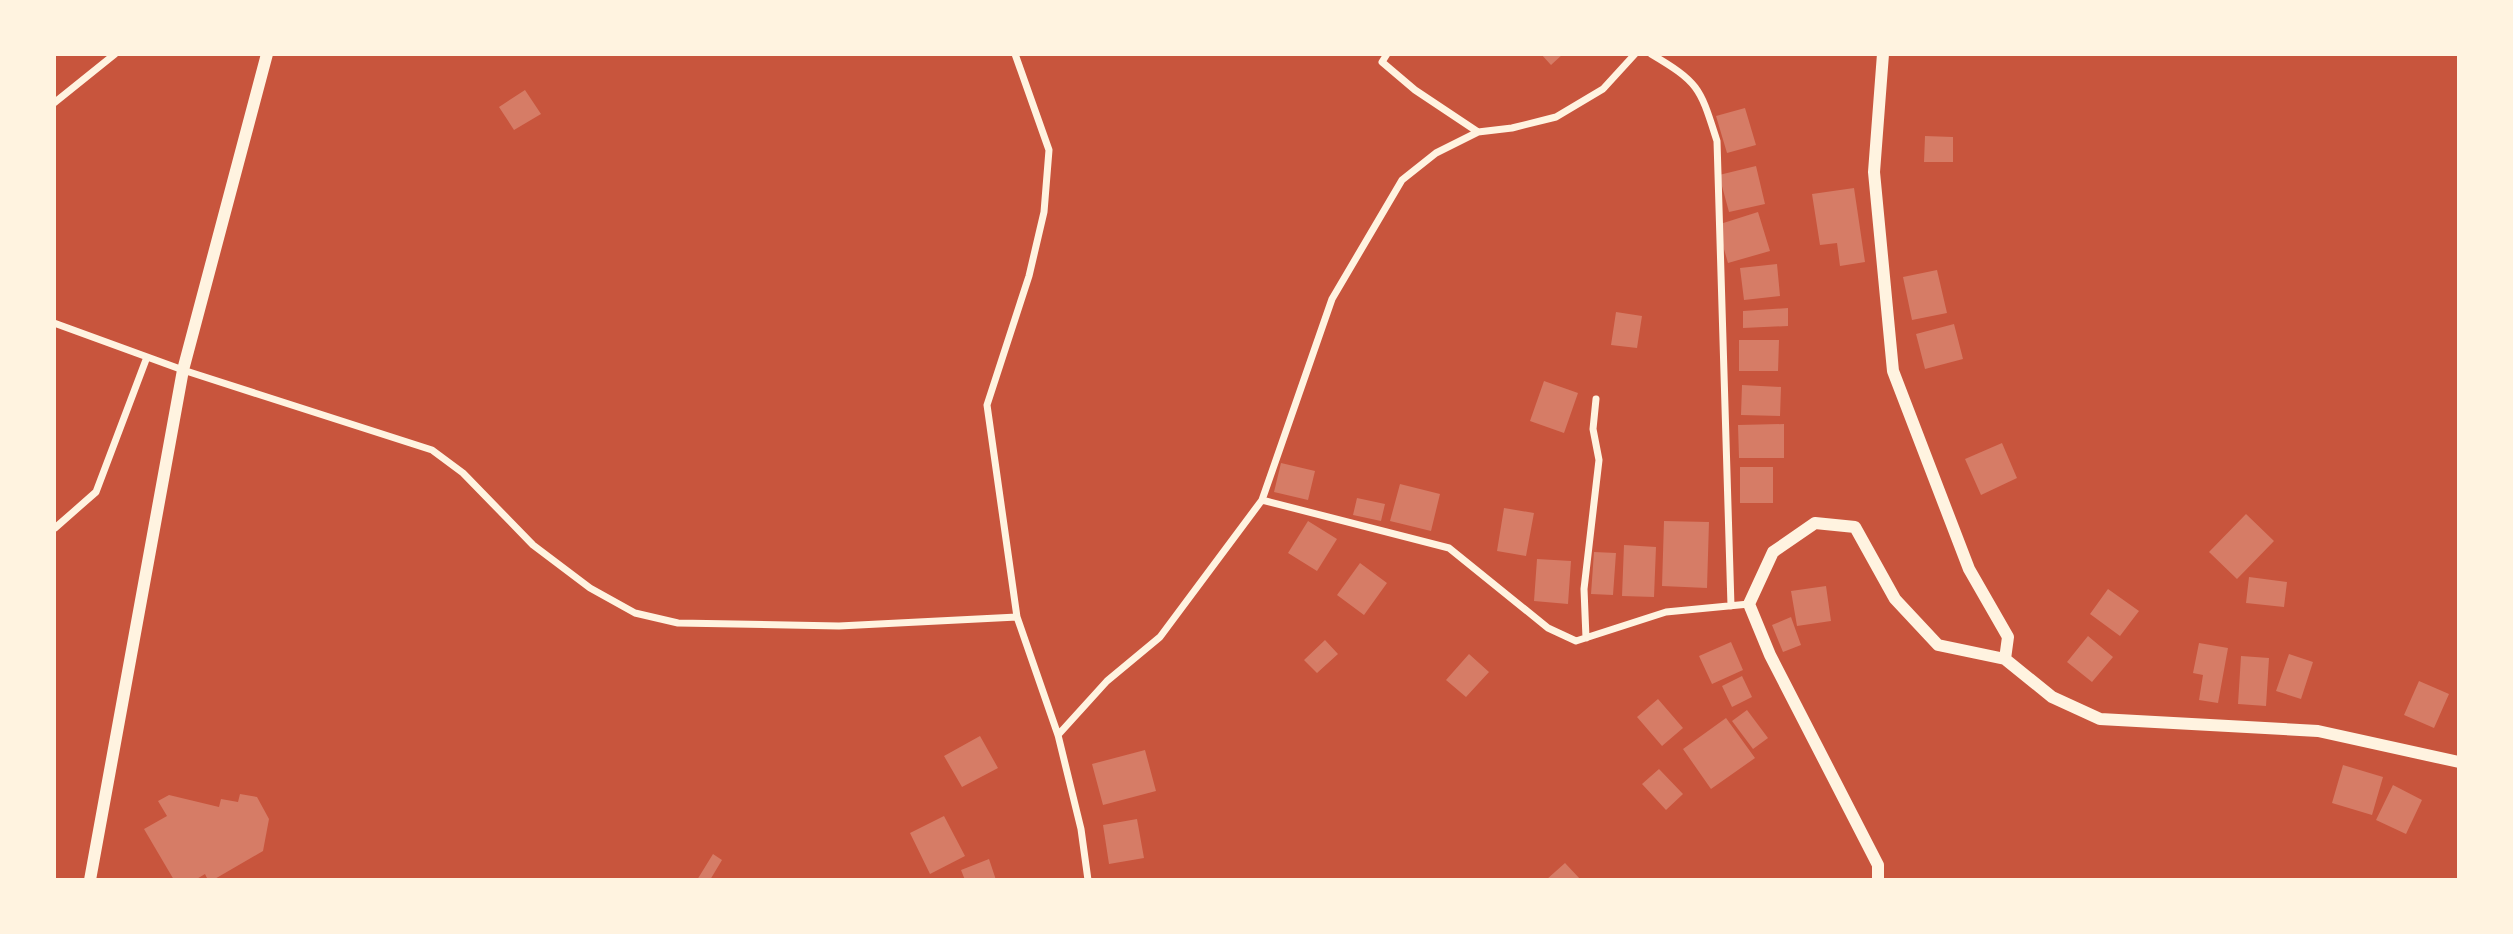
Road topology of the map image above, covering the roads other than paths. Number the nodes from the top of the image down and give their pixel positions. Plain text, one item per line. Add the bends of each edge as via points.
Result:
1 (115, 54) edge
2 (267, 54) edge
3 (1015, 54) edge
4 (1387, 54) edge
5 (1635, 54) edge
6 (1651, 54) edge
7 (1883, 54) edge
8 (54, 103) edge
9 (1478, 132) junction
10 (54, 323) edge
11 (147, 357) junction
12 (183, 370) junction
13 (1596, 399) dead end
14 (1262, 500) junction
15 (55, 528) edge
16 (1749, 604) junction
17 (1731, 606) junction
18 (1017, 617) junction
19 (1586, 638) junction
20 (2005, 659) junction
21 (1058, 735) junction
22 (2459, 762) edge
23 (90, 880) edge
24 (1088, 880) edge
25 (1878, 880) edge

1 - 8 street
2 - 12 street
3 - 18 street via 1049,150 1044,212 1032,263 987,405
4 - 9 street via 1382,62
5 - 9 street via 1604,89 1556,117
6 - 17 street via 1679,71 1702,93 1717,141
7 - 20 street via 1874,172 1893,371 1969,569 2008,637
9 - 14 street via 1436,153 1402,180 1332,299
10 - 11 street
11 - 12 street
11 - 15 street via 96,492
12 - 18 street via 432,450 463,473 533,545 590,588 635,613 678,623 839,626
12 - 23 street
13 - 19 street via 1593,429 1599,460 1584,589
14 - 19 street via 1449,548 1548,628 1576,641
14 - 21 street via 1160,637 1107,681
16 - 17 street
16 - 20 street via 1773,552 1815,523 1855,527 1895,599 1938,645
16 - 25 street via 1770,655 1878,865
17 - 19 street via 1666,612
18 - 21 street
20 - 22 street via 2052,697 2100,719 2318,731
21 - 24 street

